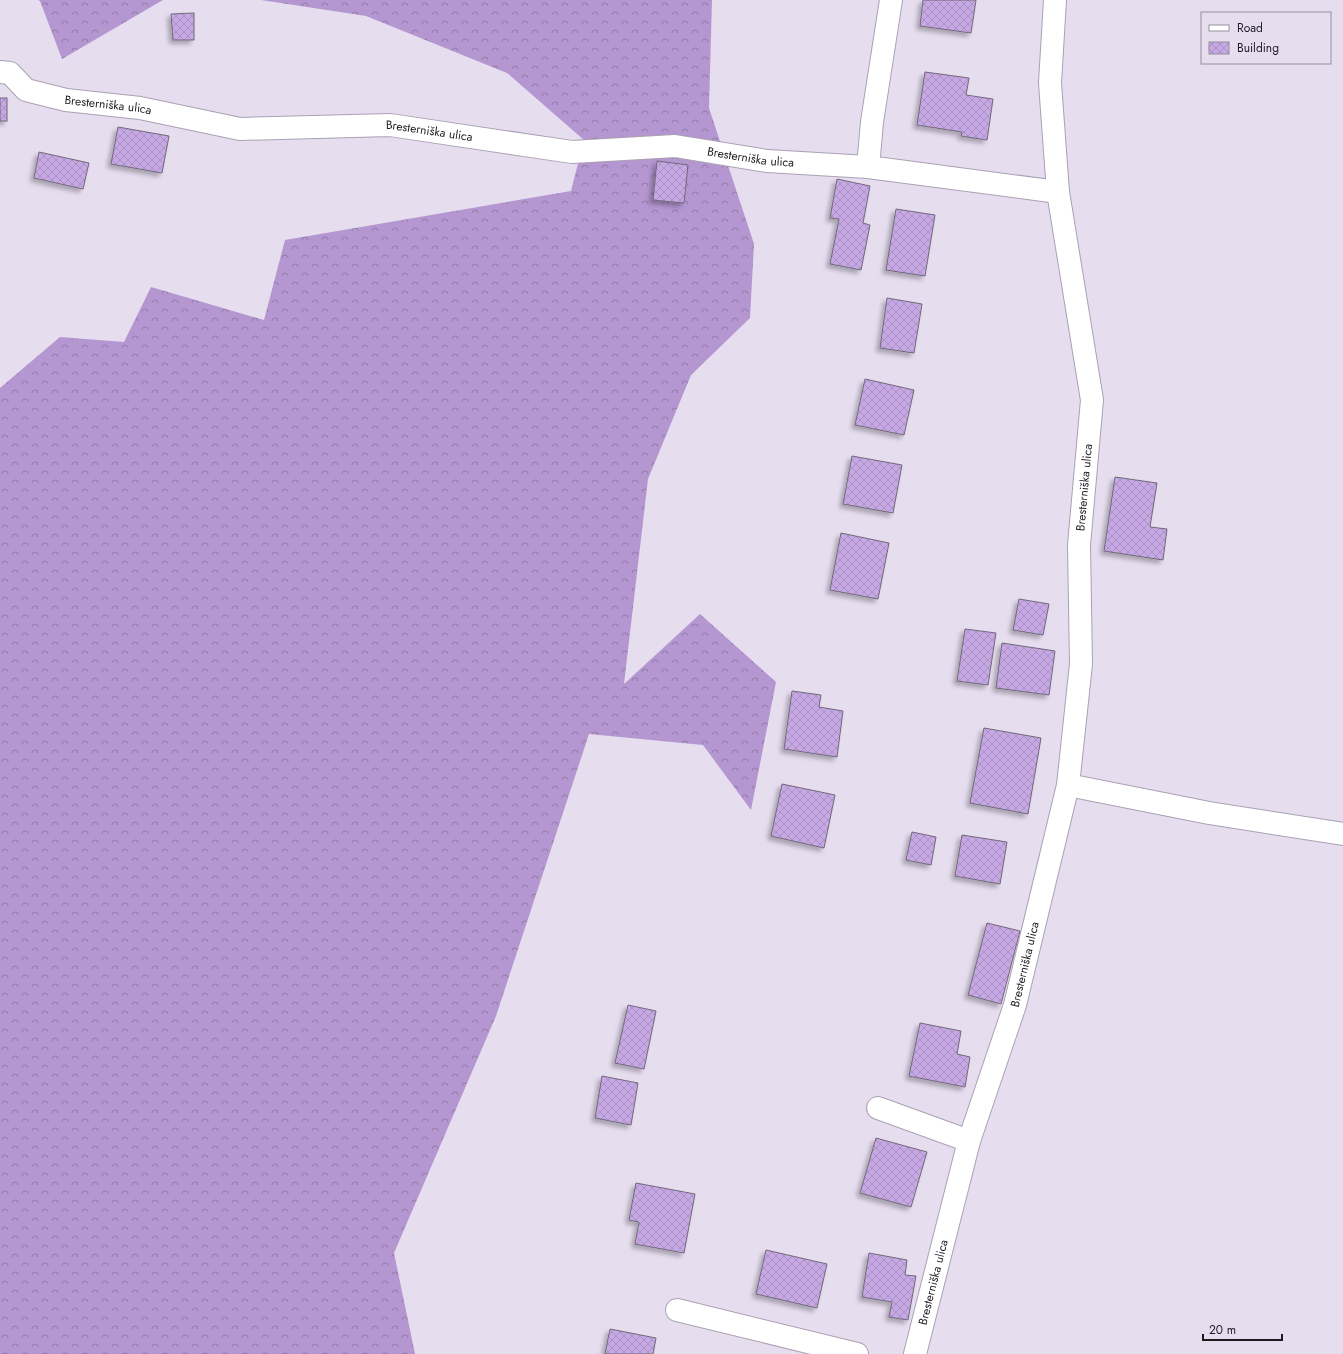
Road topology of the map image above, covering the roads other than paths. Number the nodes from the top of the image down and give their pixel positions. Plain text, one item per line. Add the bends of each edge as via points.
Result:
1 (891, 0) edge
2 (1055, 0) edge
3 (0, 72) edge
4 (868, 167) junction
5 (1058, 192) junction
6 (1068, 786) junction
7 (1343, 834) edge
8 (878, 1108) dead end
9 (969, 1141) junction
10 (677, 1310) dead end
11 (857, 1354) edge
12 (915, 1354) edge

1 - 4 street via 872,122
2 - 5 street, Bresterniška ulica via 1050,84
3 - 4 street, Bresterniška ulica via 10,73 26,90 66,100 140,108 240,129 390,125 572,152 675,146 767,161
4 - 5 street, Bresterniška ulica
5 - 6 street, Bresterniška ulica via 1092,400 1079,545 1081,664
6 - 7 street
6 - 9 street, Bresterniška ulica via 1015,1005
8 - 9 street
9 - 12 street, Bresterniška ulica
10 - 11 street

